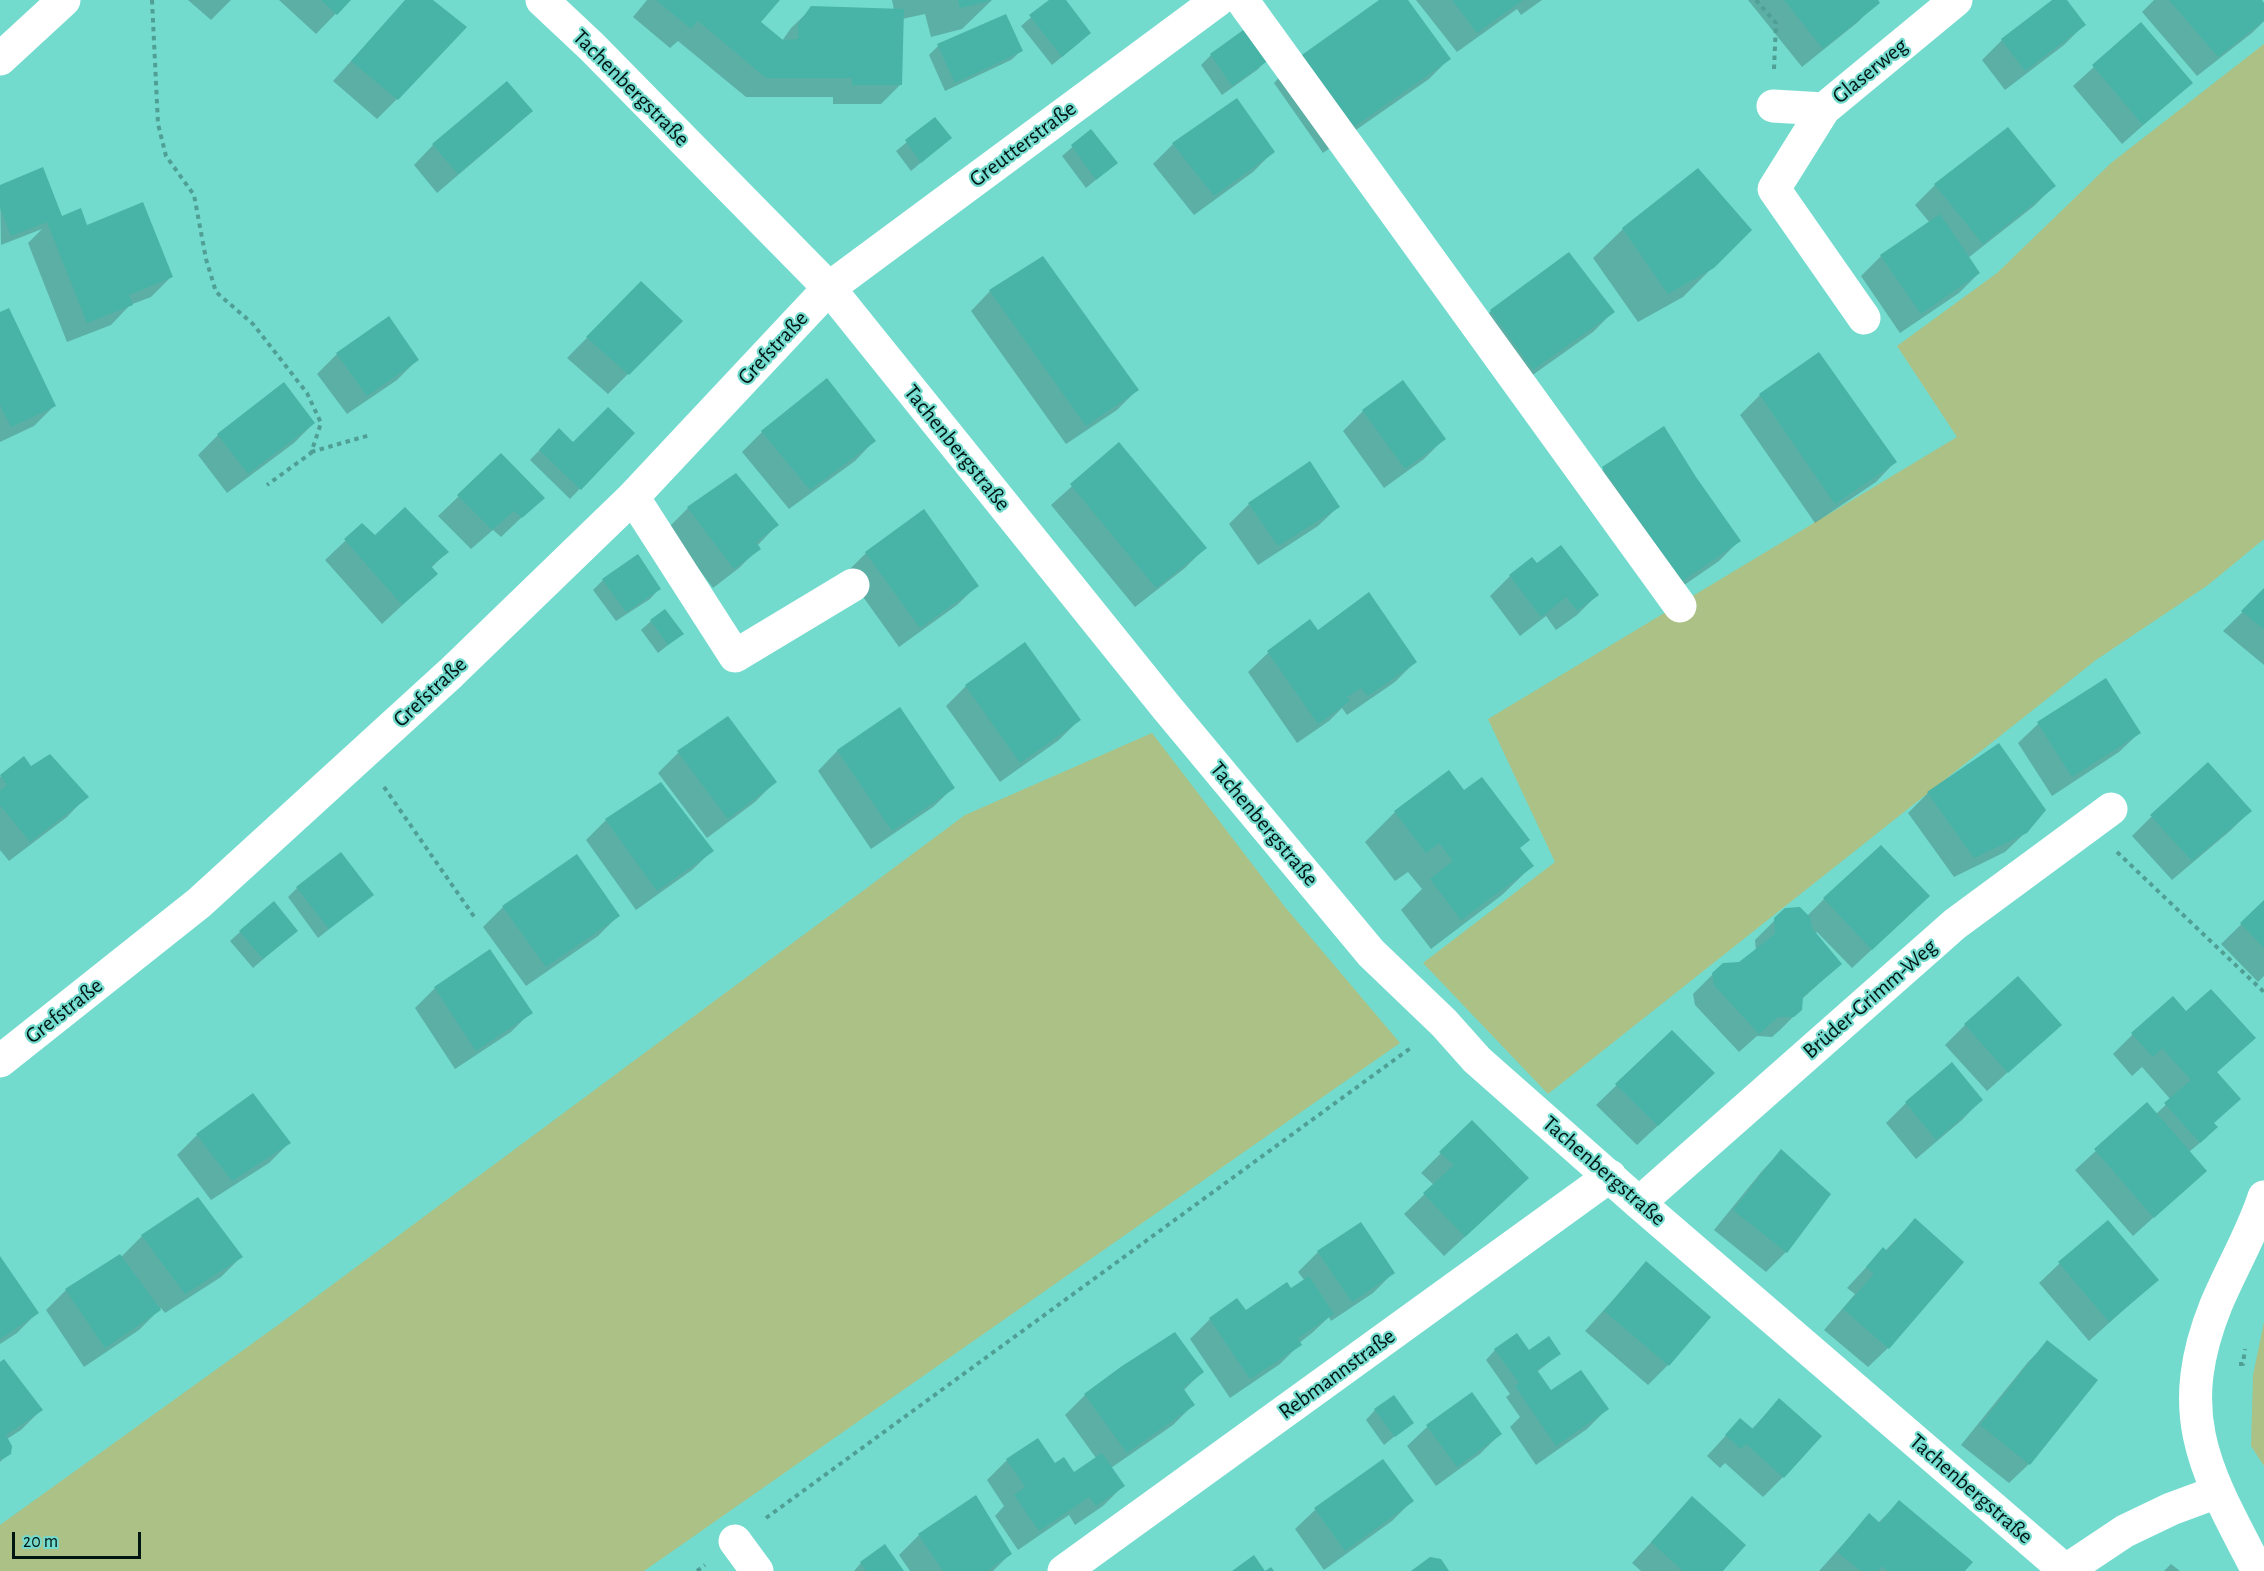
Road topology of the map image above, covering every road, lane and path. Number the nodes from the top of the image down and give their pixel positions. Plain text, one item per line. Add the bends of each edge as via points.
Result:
1 (64, 0) edge
2 (152, 0) edge
3 (542, 0) edge
4 (1218, 0) edge
5 (1242, 0) edge
6 (1756, 0) edge
7 (1956, 0) edge
8 (0, 59) edge
9 (1773, 106) joint
10 (1824, 109) junction
11 (829, 288) junction
12 (1864, 318) dead end
13 (370, 435) dead end
14 (311, 453) junction
15 (267, 485) dead end
16 (633, 497) junction
17 (853, 585) dead end
18 (1680, 606) dead end
19 (362, 754) junction
20 (2100, 817) joint
21 (475, 918) dead end
22 (2264, 992) edge
23 (1444, 1023) junction
24 (0, 1061) edge
25 (1610, 1176) junction
26 (2264, 1197) edge
27 (1639, 1203) junction
28 (2217, 1492) junction
29 (735, 1541) junction
30 (697, 1571) edge
31 (757, 1571) edge
32 (1064, 1571) edge
33 (2066, 1571) edge
34 (2258, 1571) edge

1 - 8 street
2 - 14 path via 158,124 166,156 194,195 216,292 253,324 307,393 321,423
3 - 11 street, Tachenbergstraße
4 - 11 street, Greutterstraße
5 - 18 street
6 - 9 path via 1776,23
7 - 10 street, Glaserweg
9 - 10 street, Glaserweg
10 - 12 street via 1774,189
11 - 16 street, Grefstraße
11 - 23 street, Tachenbergstraße via 1160,699 1364,944
13 - 14 path
14 - 15 path
16 - 17 street via 735,656
16 - 19 street, Grefstraße
19 - 21 path
19 - 24 street, Grefstraße via 199,903
20 - 22 path
20 - 27 street, Brüder-Grimm-Weg via 1955,924
23 - 25 street, Tachenbergstraße via 1477,1060
23 - 29 path
25 - 27 street, Tachenbergstraße
25 - 32 street, Rebmannstraße
26 - 28 street via 2216,1307 2194,1396 2202,1452
27 - 33 street, Tachenbergstraße
28 - 33 street via 2125,1531
28 - 34 street
29 - 30 path
29 - 31 street

